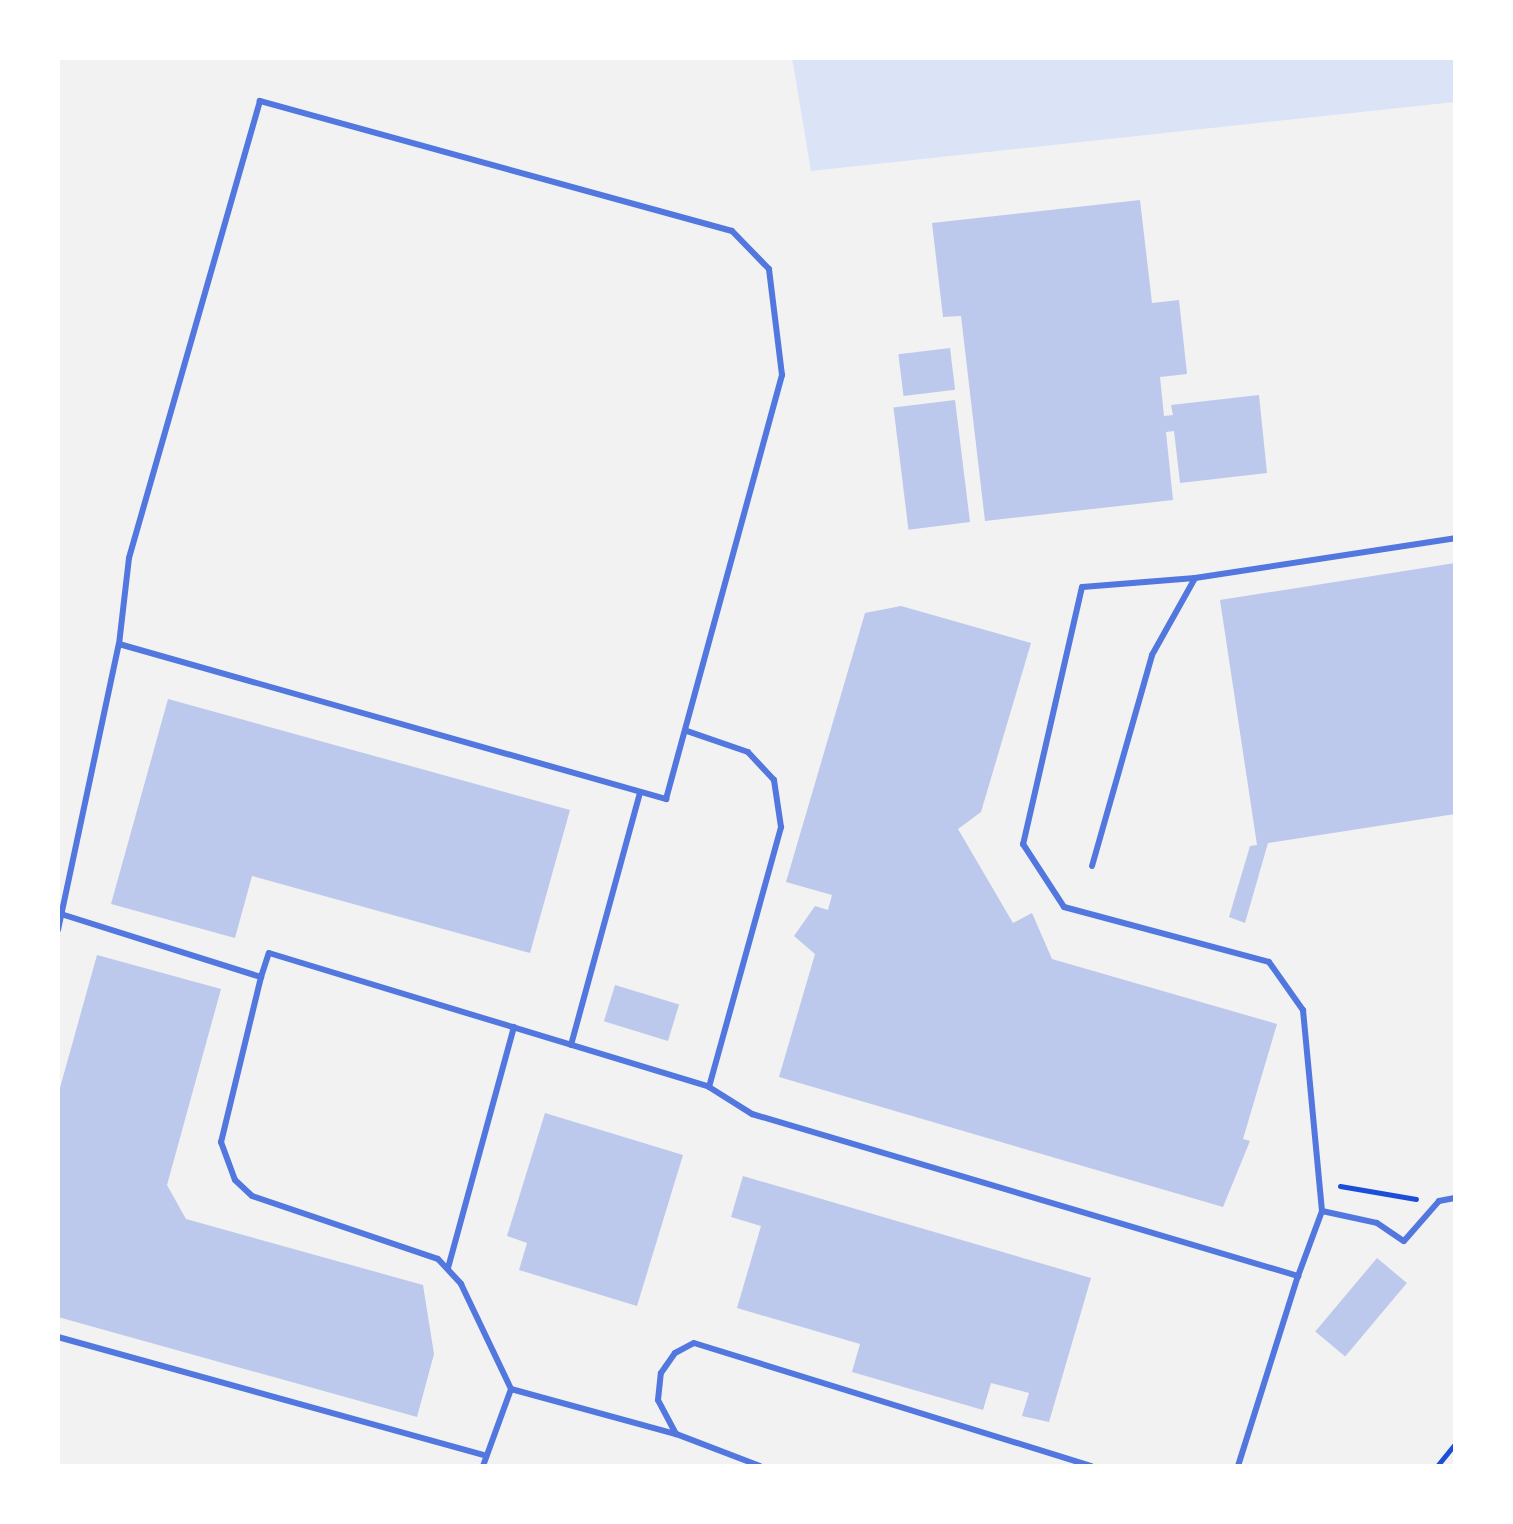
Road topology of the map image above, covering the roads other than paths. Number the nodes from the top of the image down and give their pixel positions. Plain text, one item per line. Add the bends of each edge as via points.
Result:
1 (1455, 538) edge
2 (1195, 578) junction
3 (119, 644) junction
4 (687, 731) junction
5 (640, 792) junction
6 (1092, 866) dead end
7 (61, 914) junction
8 (58, 930) edge
9 (261, 977) junction
10 (514, 1027) junction
11 (571, 1045) junction
12 (709, 1087) junction
13 (1455, 1198) edge
14 (1322, 1211) junction
15 (448, 1268) junction
16 (1298, 1276) junction
17 (58, 1337) edge
18 (511, 1389) junction
19 (676, 1434) junction
20 (486, 1456) junction
21 (483, 1466) edge
22 (760, 1466) edge
23 (1091, 1466) edge
24 (1238, 1466) edge

1 - 2 lane
2 - 6 lane via 1152,655
2 - 14 lane via 1082,587 1023,844 1064,907 1269,962 1303,1010
3 - 4 lane via 129,558 260,101 732,231 769,269 782,375
3 - 5 lane
3 - 7 lane
4 - 5 lane via 666,799
4 - 12 lane via 748,752 774,780 781,827
5 - 11 lane
7 - 8 lane
7 - 9 lane
9 - 10 lane via 269,953
9 - 15 lane via 221,1142 231,1173 252,1196 427,1252
10 - 11 lane
10 - 15 lane
11 - 12 lane
12 - 16 lane via 752,1114
13 - 14 lane via 1439,1201 1404,1241 1377,1223
14 - 16 lane
15 - 18 lane
16 - 24 lane
17 - 20 lane
18 - 19 lane
18 - 20 lane
19 - 22 lane
19 - 23 lane via 658,1400 661,1373 694,1343
20 - 21 lane

